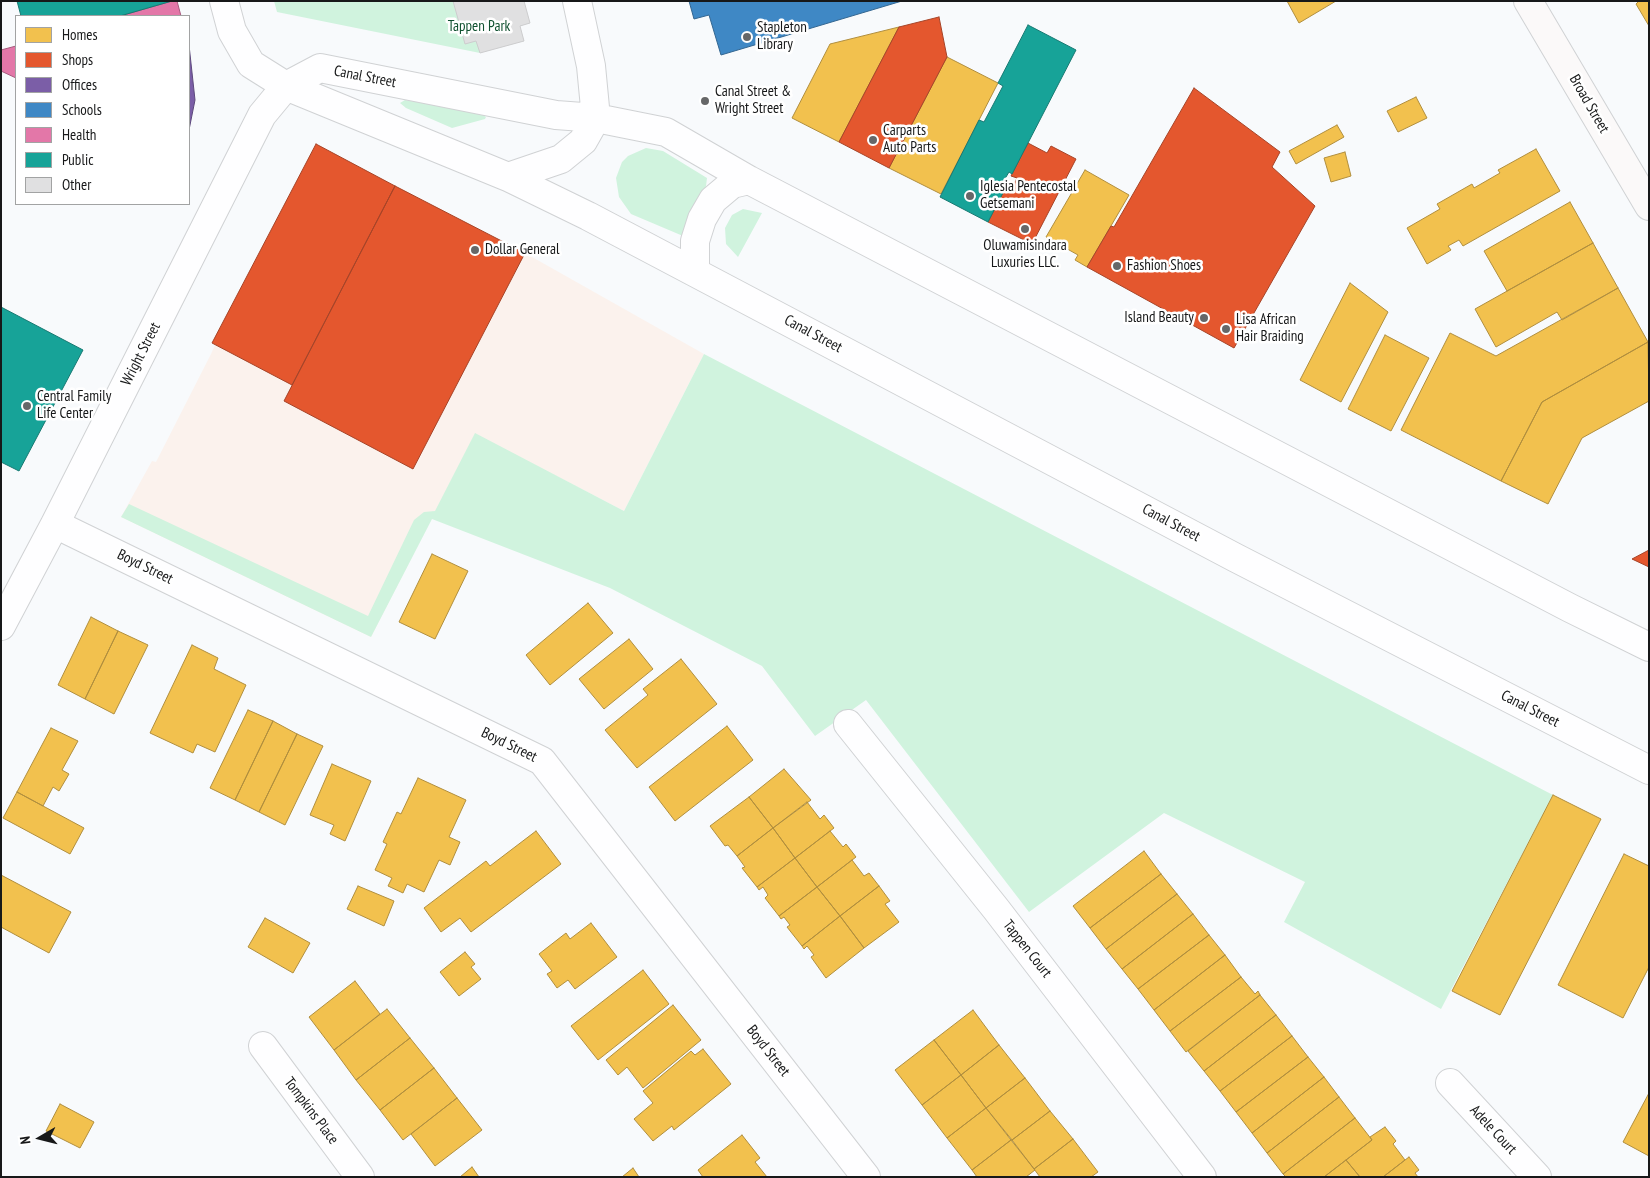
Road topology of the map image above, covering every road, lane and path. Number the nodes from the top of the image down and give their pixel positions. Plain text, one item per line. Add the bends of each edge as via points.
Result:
1 (224, 1) edge
2 (577, 1) edge
3 (1528, 1) edge
4 (286, 86) junction
5 (596, 118) junction
6 (508, 177) junction
7 (749, 180) junction
8 (1649, 206) edge
9 (695, 272) junction
10 (56, 524) junction
11 (1, 626) edge
12 (1649, 647) edge
13 (848, 724) dead end
14 (1649, 770) edge
15 (263, 1046) dead end
16 (1450, 1083) dead end
17 (360, 1177) edge
18 (866, 1177) edge
19 (1202, 1177) edge
20 (1537, 1177) edge

1 - 4 street via 232,31 251,64
2 - 5 street via 591,66
3 - 8 street, Broad Street
4 - 5 street, Canal Street via 320,68 556,115
4 - 6 street, Canal Street
4 - 10 street, Wright Street via 262,115
5 - 6 street via 583,141 561,159
5 - 7 street, Canal Street via 666,132
6 - 9 street, Canal Street
7 - 9 street via 732,184 713,200 695,241
7 - 12 street, Canal Street
9 - 14 street, Canal Street via 1236,558
10 - 11 street, Wright Street
10 - 18 street, Boyd Street via 542,761
13 - 19 street, Tappen Court via 996,909
15 - 17 street, Tompkins Place
16 - 20 street, Adele Court

